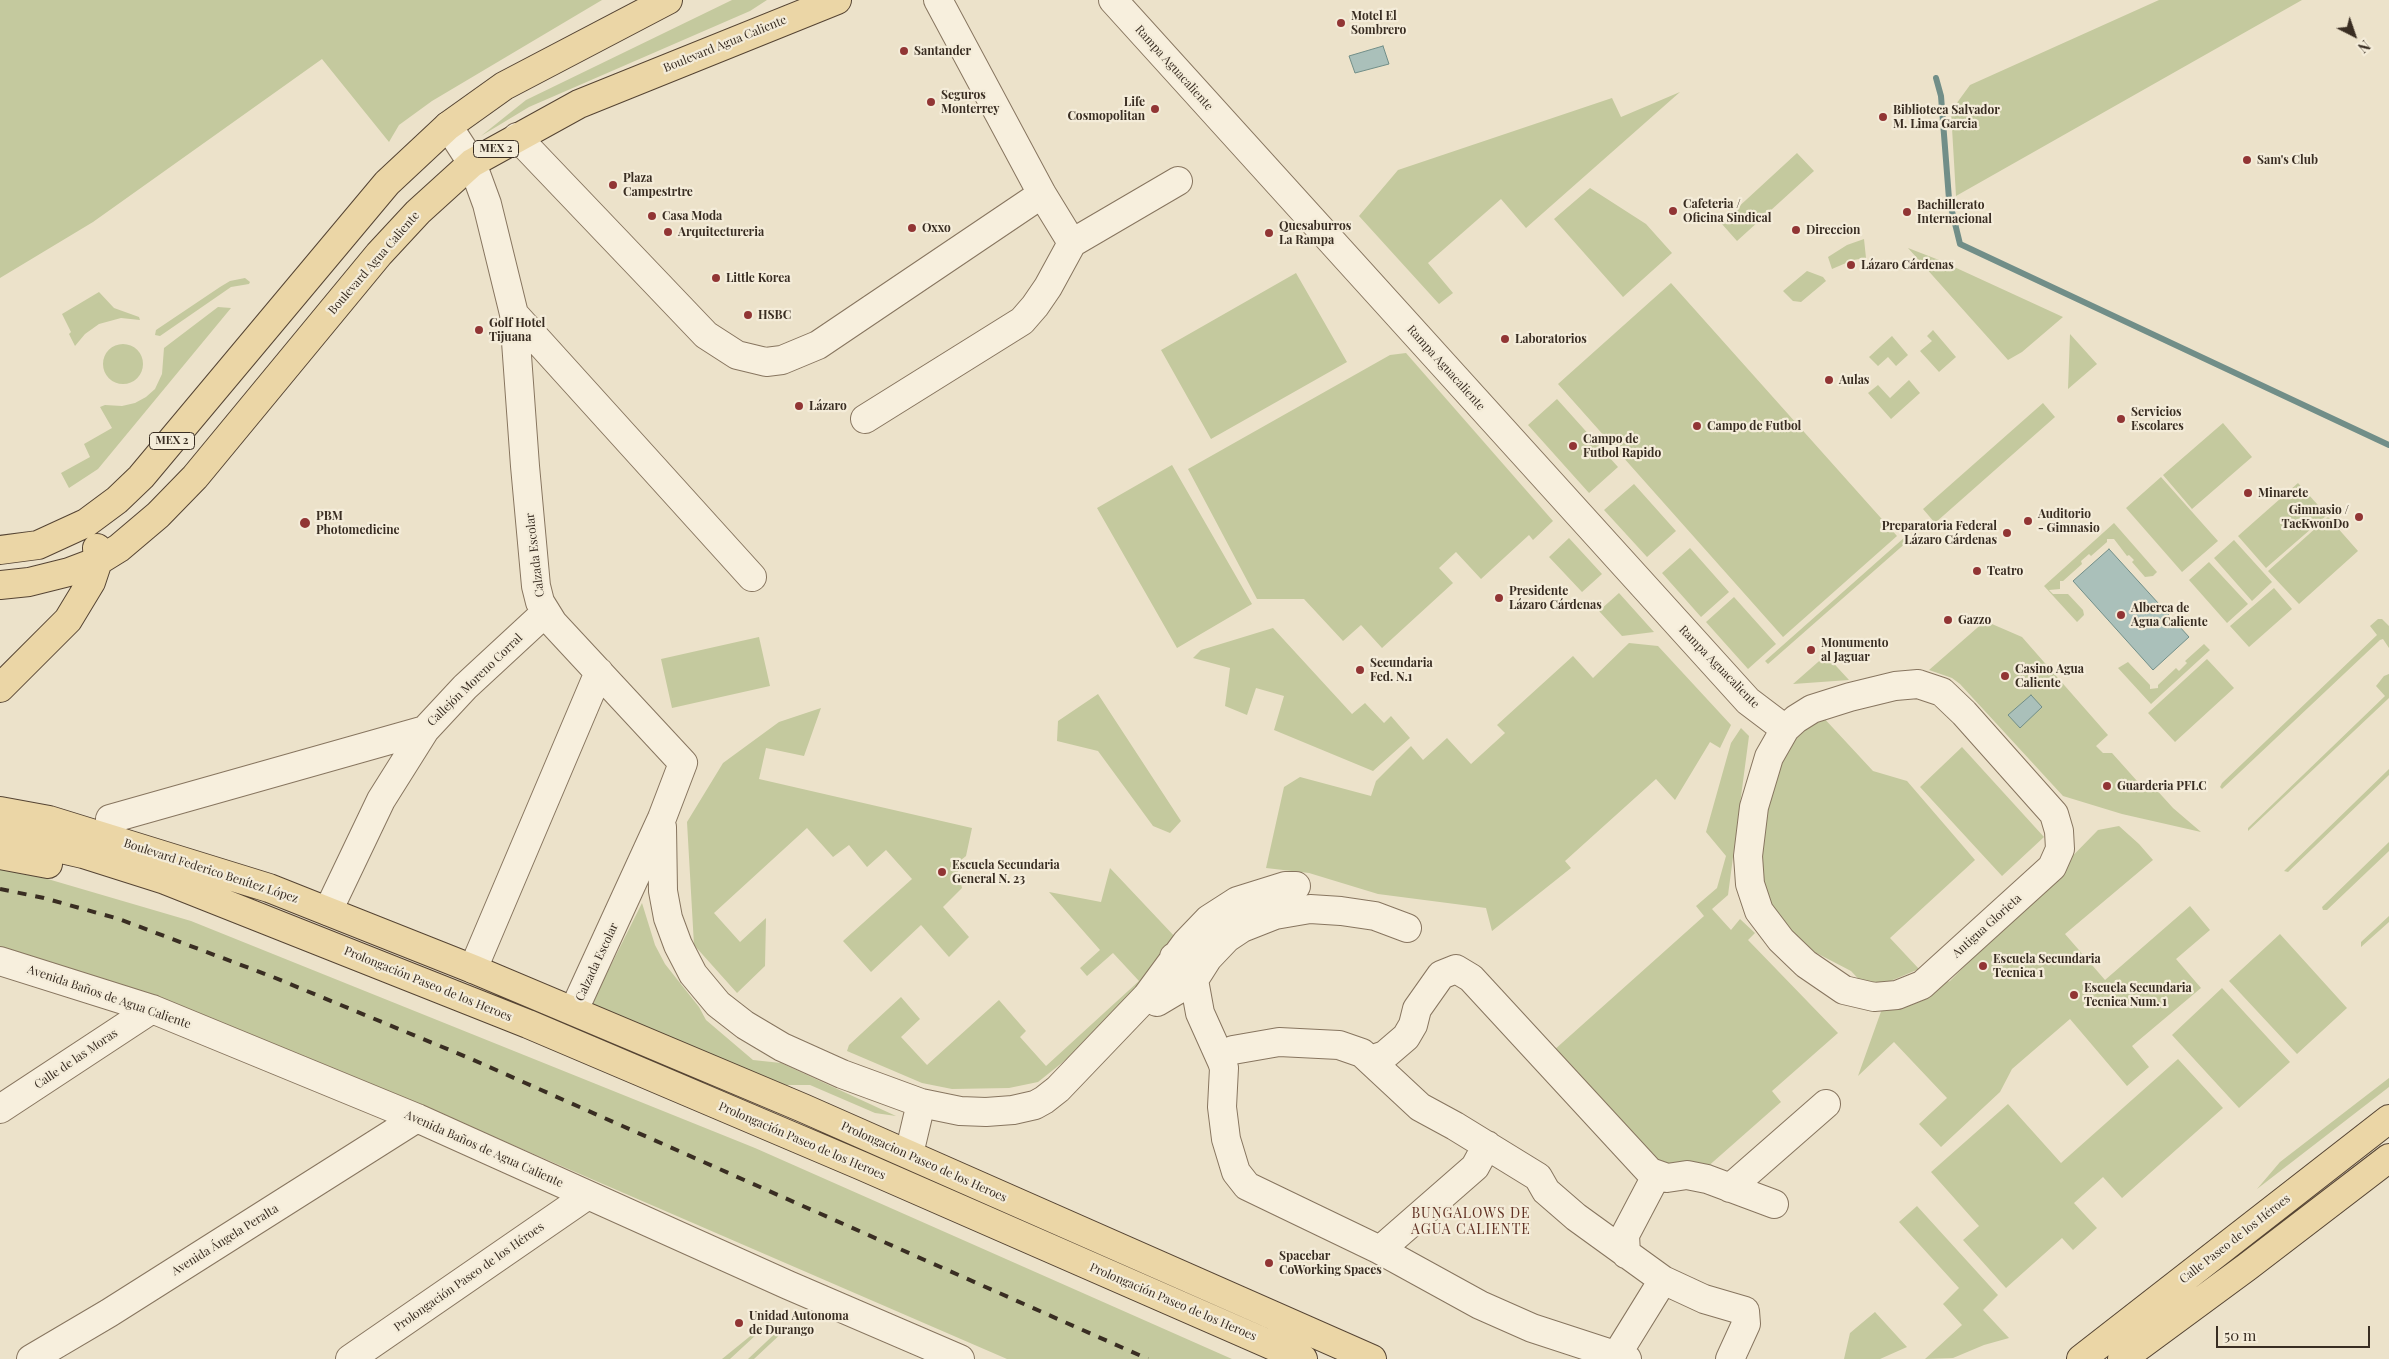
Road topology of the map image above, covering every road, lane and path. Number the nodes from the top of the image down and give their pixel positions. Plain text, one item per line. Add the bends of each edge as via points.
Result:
1 (668, 0) edge
2 (836, 0) edge
3 (938, 0) edge
4 (1113, 0) edge
5 (448, 126) junction
6 (518, 137) junction
7 (472, 163) junction
8 (1178, 181) dead end
9 (1042, 194) junction
10 (1072, 243) junction
11 (514, 314) junction
12 (865, 419) dead end
13 (86, 523) junction
14 (0, 550) edge
15 (98, 561) junction
16 (752, 577) dead end
17 (0, 585) edge
18 (545, 613) junction
19 (600, 672) junction
20 (0, 688) edge
21 (1785, 729) junction
22 (425, 730) junction
23 (0, 793) edge
24 (0, 812) edge
25 (662, 818) junction
26 (110, 819) junction
27 (0, 835) edge
28 (0, 855) edge
29 (1296, 886) dead end
30 (269, 888) junction
31 (328, 911) junction
32 (1407, 928) dead end
33 (297, 931) junction
34 (0, 961) edge
35 (1183, 967) junction
36 (473, 968) junction
37 (152, 1009) junction
38 (574, 1010) junction
39 (1223, 1050) junction
40 (1370, 1060) junction
41 (1826, 1104) dead end
42 (920, 1108) junction
43 (0, 1109) edge
44 (417, 1118) junction
45 (2389, 1119) edge
46 (1487, 1145) junction
47 (909, 1154) junction
48 (2389, 1158) edge
49 (1656, 1176) junction
50 (1730, 1188) junction
51 (588, 1195) junction
52 (1774, 1204) dead end
53 (1619, 1243) junction
54 (1380, 1250) junction
55 (1663, 1280) junction
56 (2139, 1352) edge
57 (1622, 1357) edge
58 (31, 1359) edge
59 (350, 1359) edge
60 (960, 1359) edge
61 (1303, 1359) edge
62 (1372, 1359) edge
63 (1730, 1359) edge
64 (2081, 1359) edge
65 (2122, 1359) edge

1 - 5 main road, MEX 2 via 504,86
2 - 6 main road, Boulevard Agua Caliente / MEX 2 via 579,104
3 - 9 street
4 - 21 street, Rampa Aguacaliente via 1748,701
5 - 7 street, Calzada Escolar
5 - 13 main road, MEX 2 via 387,183 141,477
6 - 7 main road, Boulevard Agua Caliente / MEX 2
6 - 9 street via 706,335 737,355 766,362 782,360 818,345
7 - 11 street, Calzada Escolar via 490,212
7 - 15 main road, Boulevard Agua Caliente / MEX 2 via 418,212 379,254 195,477 158,515
8 - 10 street
9 - 10 street
10 - 12 street via 1048,286 1022,321
11 - 16 street
11 - 18 street, Calzada Escolar via 536,586
13 - 14 main road, MEX 2 via 38,545
13 - 15 main road via 97,545
15 - 17 main road, Boulevard Agua Caliente / MEX 2 via 53,576
15 - 20 main road via 91,582 68,620
18 - 19 street, Calzada Escolar
18 - 22 street, Callejón Moreno Corral via 465,687
19 - 25 street, Calzada Escolar via 683,763
19 - 36 street
21 - 21 street, Antigua Glorieta via 1812,709 1850,696 1918,684 1942,692 2054,814 2060,849 2052,867 1922,985 1897,995 1874,997 1844,990 1806,964 1781,940 1759,911 1750,884 1748,856 1754,807 1768,757
22 - 26 street
22 - 31 street, Callejón Moreno Corral via 381,800
23 - 26 main road
24 - 30 main road, Boulevard Federico Benítez López via 49,820
25 - 38 street, Calzada Escolar
25 - 42 street via 663,891 668,918 694,974 718,1004 782,1047
26 - 30 main road via 183,842
27 - 33 main road, Boulevard Federico Benítez López via 83,854 165,880
28 - 33 main road via 61,866 241,922
29 - 35 street via 1272,889 1222,910 1200,927
30 - 31 main road, Boulevard Federico Benítez López
31 - 36 main road, Boulevard Federico Benítez López
32 - 35 street via 1375,916 1341,911 1310,909 1284,913 1258,921 1227,938 1208,958
33 - 61 main road, Prolongación Paseo de los Heroes via 555,1035
34 - 37 street, Avenida Baños de Agua Caliente
35 - 39 street via 1200,1013
35 - 42 street via 1147,996 1058,1089 1039,1102 1012,1110 986,1112
35 - 42 street via 1157,1002 1073,1092 1046,1112 985,1128 966,1126
36 - 38 main road, Prolongacion Paseo de los Heroes
37 - 43 street, Calle de las Moras
37 - 44 street, Avenida Baños de Agua Caliente
38 - 47 main road, Prolongacion Paseo de los Heroes
39 - 40 street via 1279,1042 1339,1045
39 - 54 street via 1222,1107 1226,1139 1241,1180 1258,1192
40 - 46 street via 1420,1108
40 - 49 street via 1385,1055 1401,1042 1441,975 1456,969 1471,978 1644,1167
41 - 50 street
42 - 47 street
44 - 51 street, Avenida Baños de Agua Caliente
44 - 58 street, Avenida Ángela Peralta
45 - 64 main road, Calle Paseo de los Héroes
46 - 53 street via 1538,1177 1546,1191
46 - 54 street via 1475,1167
47 - 62 main road, Prolongacion Paseo de los Heroes
48 - 56 main road
49 - 50 street via 1686,1175
49 - 53 street
50 - 52 street
51 - 59 street, Prolongación Paseo de los Héroes
51 - 60 street, Avenida Baños de Agua Caliente
53 - 55 street
54 - 57 street via 1480,1305 1532,1328
55 - 57 street
55 - 63 street via 1704,1299 1745,1311 1746,1324
56 - 65 main road

